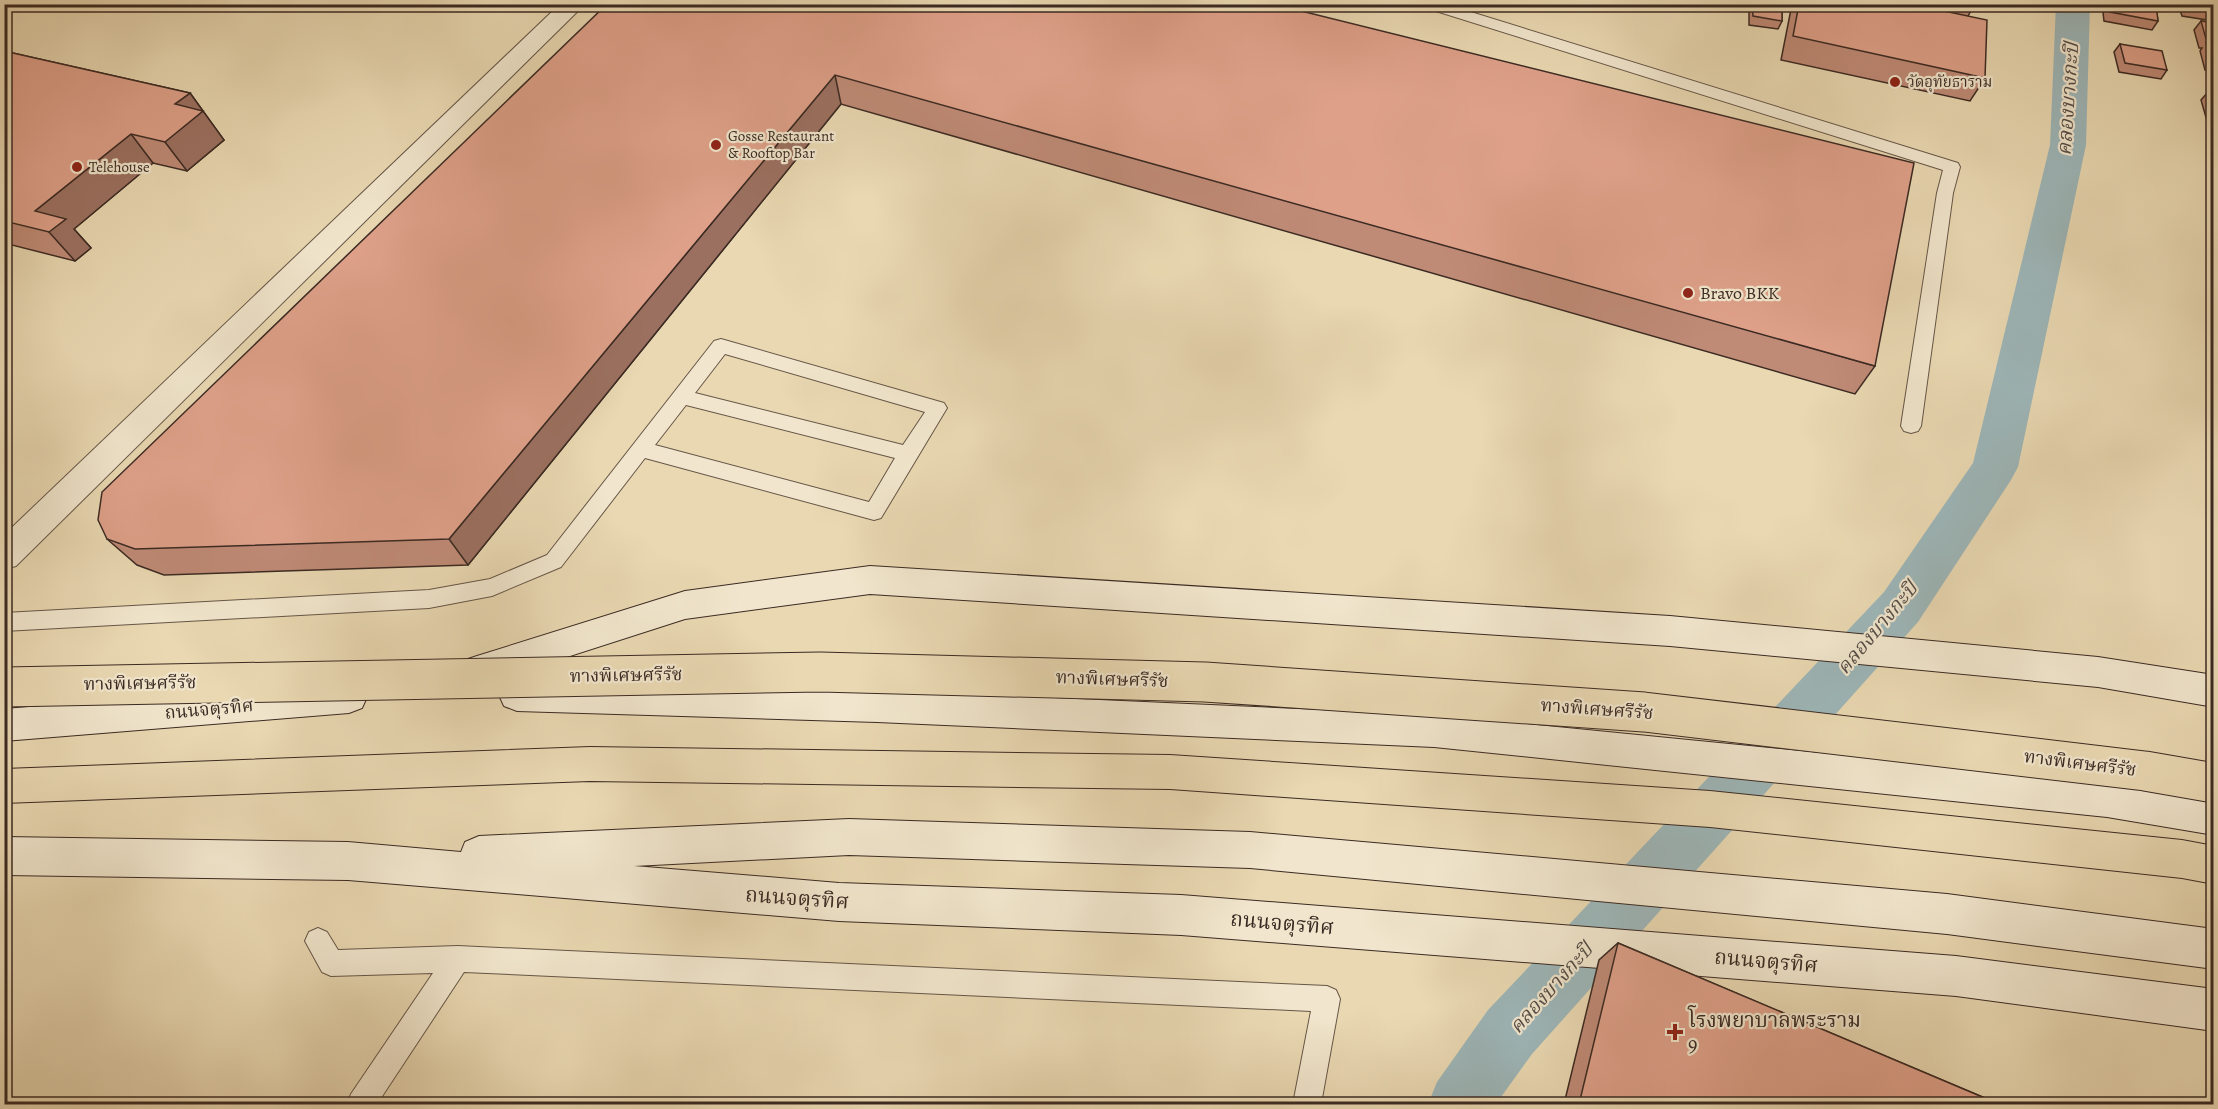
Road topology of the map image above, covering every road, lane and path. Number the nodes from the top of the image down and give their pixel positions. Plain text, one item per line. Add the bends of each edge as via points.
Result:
1 (574, 4) edge
2 (1428, 4) edge
3 (683, 397) junction
4 (1911, 426) dead end
5 (640, 449) junction
6 (908, 454) junction
7 (4, 556) edge
8 (4, 622) edge
9 (4, 687) edge
10 (2214, 691) edge
11 (413, 692) junction
12 (4, 725) edge
13 (2214, 783) edge
14 (4, 786) edge
15 (2214, 817) edge
16 (4, 856) edge
17 (348, 861) junction
18 (2214, 865) edge
19 (318, 941) dead end
20 (2214, 949) edge
21 (458, 959) junction
22 (2214, 1010) edge
23 (361, 1104) edge
24 (1307, 1104) edge

1 - 7 main road
2 - 4 lane via 1952,167
3 - 5 lane
3 - 6 lane
3 - 6 lane via 722,346 937,408
5 - 6 lane via 874,512
5 - 8 lane via 554,561 492,587 429,599
9 - 13 highway, ทางพิเศษศรีรัช, bridge via 820,672 1205,682 1644,712 2145,771
10 - 11 main road, ถนนจตุรทิศ via 2098,672 1682,633 870,580 685,605
11 - 12 main road, ถนนจตุรทิศ
11 - 15 main road, ถนนจตุรทิศ via 877,706 1434,731 2107,799
14 - 18 highway via 591,764 1170,772 1710,809
16 - 17 main road, ถนนจตุรทิศ
17 - 20 main road, ถนนจตุรทิศ via 849,837 1250,850 1947,914
17 - 22 main road, ถนนจตุรทิศ via 839,902 1180,915 1956,976
19 - 21 lane via 331,963
21 - 23 lane
21 - 24 lane via 1327,999

